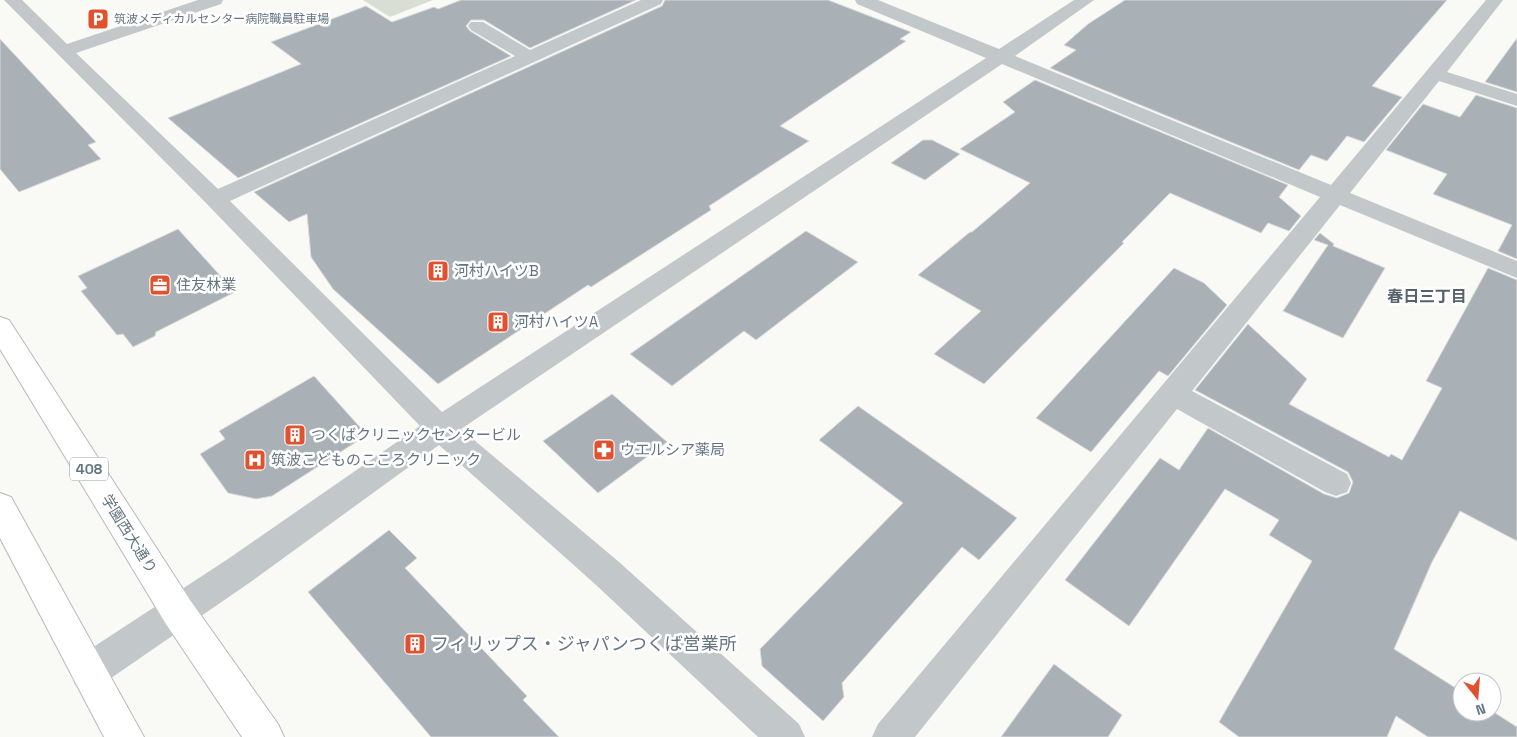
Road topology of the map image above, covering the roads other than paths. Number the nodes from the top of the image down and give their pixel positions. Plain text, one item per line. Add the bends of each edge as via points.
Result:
1 (12, 0) edge
2 (215, 0) edge
3 (655, 0) edge
4 (864, 0) edge
5 (1086, 0) edge
6 (1495, 0) edge
7 (477, 26) dead end
8 (63, 51) junction
9 (529, 57) junction
10 (1001, 57) junction
11 (1435, 74) junction
12 (1517, 100) edge
13 (1337, 195) junction
14 (215, 199) junction
15 (1517, 270) edge
16 (0, 327) edge
17 (1173, 394) junction
18 (440, 428) junction
19 (1336, 483) dead end
20 (0, 507) edge
21 (178, 612) junction
22 (88, 672) junction
23 (125, 737) edge
24 (264, 737) edge
25 (786, 737) edge
26 (891, 737) edge

1 - 8 street
2 - 8 street
3 - 9 street
4 - 10 street
5 - 10 street
6 - 11 street
7 - 9 street
8 - 14 street
9 - 14 street
10 - 13 street
10 - 18 street
11 - 12 street
11 - 13 street
13 - 15 street
13 - 17 street
14 - 18 street
16 - 21 highway, 学園西大通り / 408
17 - 19 street
17 - 26 street
18 - 21 street
18 - 25 street via 607,573
20 - 22 highway
21 - 22 street
21 - 24 highway, 学園西大通り / 408
22 - 23 highway

